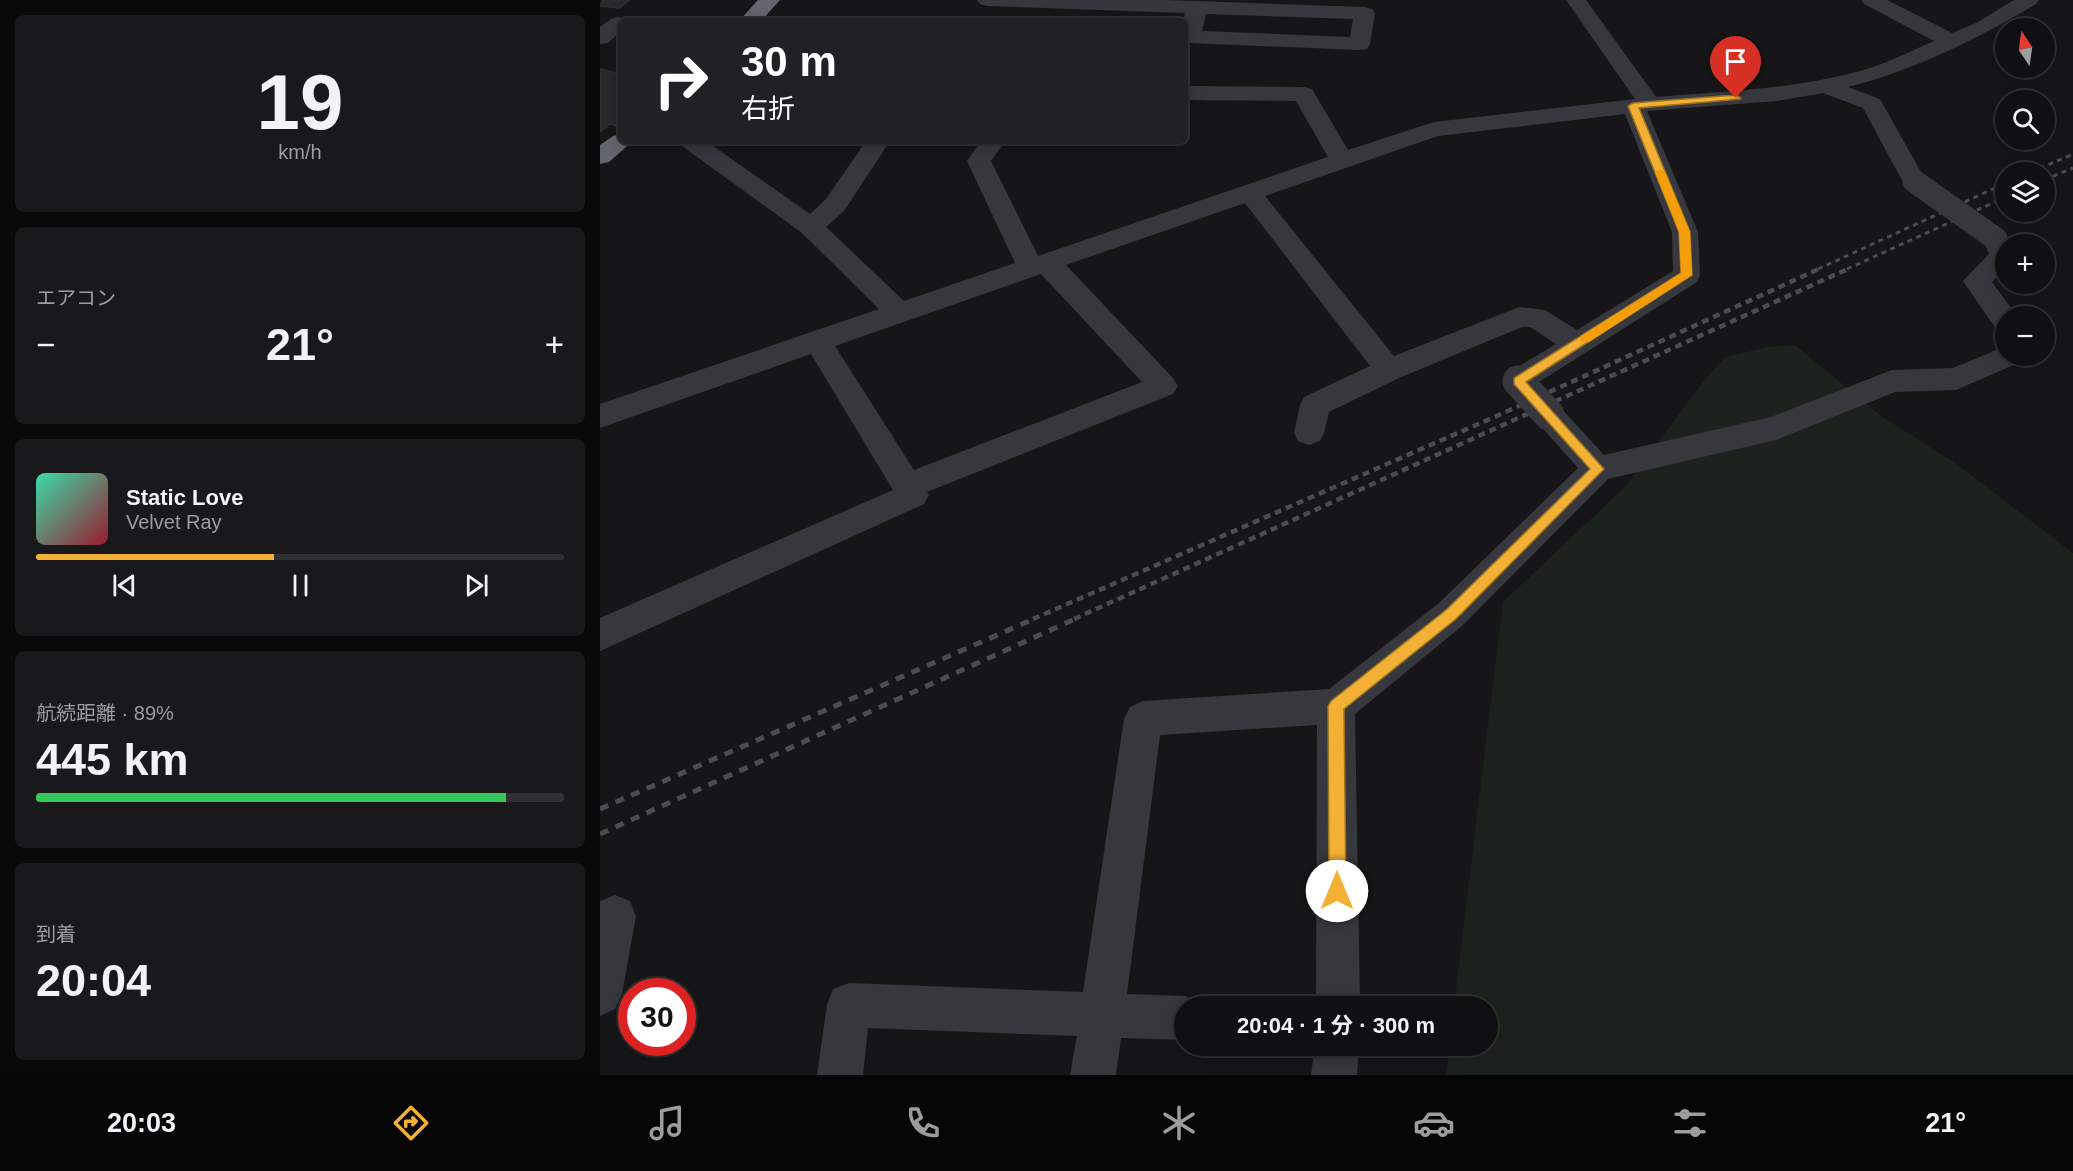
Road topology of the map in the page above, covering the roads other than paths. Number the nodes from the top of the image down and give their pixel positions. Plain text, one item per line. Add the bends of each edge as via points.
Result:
1 (770, 0) edge
2 (987, 0) edge
3 (1576, 0) edge
4 (1871, 0) edge
5 (2029, 0) edge
6 (1197, 7) junction
7 (752, 18) edge
8 (613, 22) edge
9 (600, 38) edge
10 (1951, 41) junction
11 (1825, 86) junction
12 (1188, 93) edge
13 (1641, 105) junction
14 (618, 143) edge
15 (694, 144) edge
16 (876, 144) edge
17 (991, 144) edge
18 (600, 157) edge
19 (1342, 161) junction
20 (1250, 193) junction
21 (811, 227) junction
22 (1039, 266) junction
23 (1995, 306) edge
24 (900, 313) junction
25 (818, 342) junction
26 (1578, 344) junction
27 (1995, 362) edge
28 (1389, 370) junction
29 (600, 416) edge
30 (1309, 433) dead end
31 (1598, 469) junction
32 (908, 486) junction
33 (600, 635) edge
34 (1336, 706) junction
35 (600, 922) edge
36 (600, 994) edge
37 (1338, 996) edge
38 (1102, 1015) junction
39 (1174, 1018) edge
40 (1336, 1056) edge
41 (840, 1075) edge
42 (1093, 1075) edge
43 (1334, 1075) edge

1 - 7 highway
2 - 6 street
3 - 13 street
4 - 10 street
5 - 10 street
6 - 6 street via 1190,37 1359,44 1365,13
8 - 9 street
10 - 11 street via 1880,72
11 - 13 street via 1777,94
11 - 23 street, bridge via 1872,104 1914,181 1996,239 2003,256 1977,281
12 - 19 street via 1304,94
13 - 19 street via 1434,129
13 - 26 street via 1685,232 1687,275
14 - 18 highway
15 - 21 street
16 - 21 street via 835,205
17 - 22 street via 979,161
19 - 20 street
20 - 22 street
20 - 28 street
21 - 24 street
22 - 24 street
22 - 32 street via 1163,386
24 - 25 street
25 - 29 street
25 - 32 street
26 - 28 street via 1535,317 1519,316
26 - 31 street, bridge via 1518,381
27 - 31 street via 1956,379 1892,381 1776,428
28 - 30 street via 1315,405
31 - 34 street via 1451,614
32 - 33 street via 913,495
34 - 37 street
34 - 38 street via 1143,719
35 - 36 street via 615,916
38 - 39 street
38 - 41 street via 849,1005
38 - 42 street
40 - 43 street

